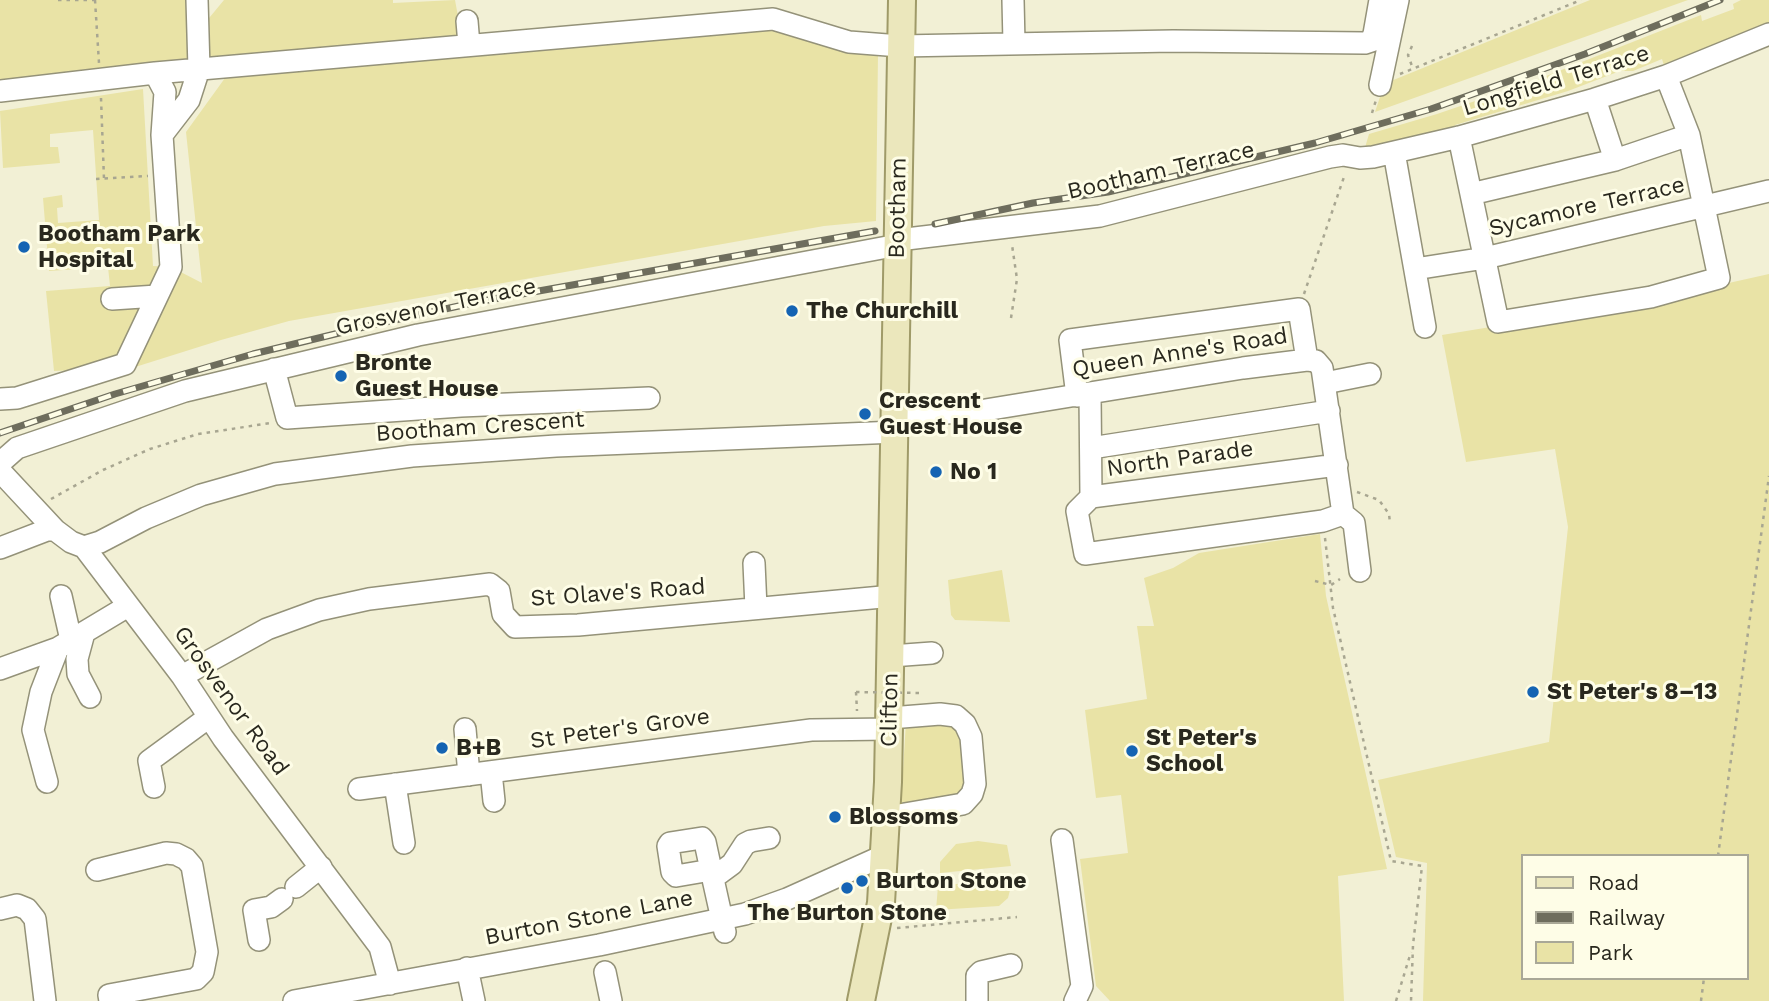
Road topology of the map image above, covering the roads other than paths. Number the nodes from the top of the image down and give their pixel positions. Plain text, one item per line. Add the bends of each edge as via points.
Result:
1 (197, 0) edge
2 (902, 0) edge
3 (1013, 0) edge
4 (1380, 0) edge
5 (1398, 0) edge
6 (467, 20) dead end
7 (1769, 34) edge
8 (1014, 43) junction
9 (469, 45) junction
10 (900, 46) junction
11 (199, 69) junction
12 (155, 73) junction
13 (1666, 76) junction
14 (1380, 85) road end
15 (0, 91) edge
16 (1595, 99) junction
17 (162, 135) junction
18 (1689, 135) junction
19 (1459, 137) junction
20 (1394, 152) junction
21 (1352, 158) joint
22 (1615, 160) junction
23 (1769, 191) edge
24 (1471, 194) junction
25 (1704, 206) junction
26 (898, 243) junction
27 (1485, 258) junction
28 (1415, 269) junction
29 (157, 296) junction
30 (112, 299) dead end
31 (1424, 327) dead end
32 (1307, 360) junction
33 (274, 369) junction
34 (1370, 374) dead end
35 (1325, 383) junction
36 (1084, 395) junction
37 (649, 398) dead end
38 (0, 399) edge
39 (1329, 411) junction
40 (896, 424) junction
41 (1091, 448) junction
42 (0, 463) edge
43 (0, 471) edge
44 (1343, 471) junction
45 (1091, 497) junction
46 (1333, 517) junction
47 (55, 530) junction
48 (84, 547) junction
49 (0, 548) edge
50 (754, 563) dead end
51 (1360, 570) dead end
52 (61, 596) dead end
53 (893, 596) junction
54 (128, 606) junction
55 (756, 608) junction
56 (71, 640) junction
57 (932, 653) dead end
58 (891, 656) junction
59 (0, 669) edge
60 (182, 677) junction
61 (90, 697) dead end
62 (209, 717) junction
63 (890, 723) junction
64 (465, 729) dead end
65 (491, 772) junction
66 (469, 775) junction
67 (47, 782) dead end
68 (395, 785) junction
69 (154, 787) dead end
70 (359, 789) dead end
71 (494, 801) dead end
72 (887, 817) junction
73 (769, 838) dead end
74 (1062, 840) dead end
75 (404, 843) dead end
76 (885, 855) junction
77 (321, 867) junction
78 (97, 870) dead end
79 (0, 909) edge
80 (724, 925) junction
81 (259, 940) dead end
82 (602, 957) junction
83 (1011, 965) dead end
84 (467, 968) junction
85 (386, 990) edge
86 (45, 1001) edge
87 (110, 1001) edge
88 (296, 1001) edge
89 (474, 1001) edge
90 (611, 1001) edge
91 (861, 1001) edge
92 (978, 1001) edge
93 (1075, 1001) edge

1 - 11 street
2 - 10 main road, Bootham
3 - 8 street
4 - 8 street via 1374,34 1365,43
5 - 14 street
6 - 9 street
7 - 13 street, Longfield Terrace
8 - 10 street
9 - 10 street via 773,19 849,42
9 - 11 street
10 - 26 main road, Bootham
11 - 12 street
11 - 17 street via 189,100
12 - 15 street
12 - 17 street via 165,92
13 - 16 street, Longfield Terrace
13 - 18 street
16 - 19 street, Longfield Terrace
16 - 22 street
17 - 29 street via 171,267
18 - 22 street
18 - 25 street
19 - 20 street, Longfield Terrace
19 - 24 street
20 - 21 street, Longfield Terrace
20 - 28 street
21 - 26 street, Bootham Terrace via 1329,157 1100,216
22 - 24 street
23 - 25 street, Sycamore Terrace
24 - 27 street
25 - 27 street, Sycamore Terrace
25 - 27 street via 1719,278 1651,297 1498,322
26 - 33 street, Grosvenor Terrace via 418,335
26 - 40 main road, Bootham
27 - 28 street, Sycamore Terrace
28 - 31 street
29 - 30 street
29 - 38 street via 125,364 17,398
32 - 35 street, Queen Anne's Road via 1322,368
32 - 36 street, Queen Anne's Road
32 - 36 street, North Parade via 1299,309 1070,341
33 - 37 street via 287,418
33 - 42 street, Grosvenor Terrace via 185,391 17,448
34 - 35 street
35 - 39 street, Queen Anne's Road
36 - 40 street, Queen Anne's Road
36 - 41 street, North Parade
39 - 41 street
39 - 44 street, Queen Anne's Road
40 - 48 street, Bootham Crescent via 412,456 275,474 201,495
40 - 53 main road, Clifton
41 - 45 street, North Parade
43 - 47 street, Grosvenor Road
44 - 45 street, North Parade
44 - 46 street, Queen Anne's Road
45 - 46 street via 1077,511 1085,554
46 - 51 street, Queen Anne's Road via 1354,523
47 - 48 street, Grosvenor Road
47 - 49 street
48 - 54 street, Grosvenor Road
50 - 55 street
52 - 56 street
53 - 55 street, St Olave's Road
53 - 58 main road, Clifton
54 - 56 street
54 - 60 street, Grosvenor Road
55 - 60 street, St Olave's Road via 515,627 503,614 499,591 489,584 319,610 267,629
56 - 59 street
56 - 61 street via 78,674
56 - 67 street via 41,692 33,730
57 - 58 street
58 - 63 main road, Clifton
60 - 62 street, Grosvenor Road
62 - 69 street via 149,761
62 - 77 street, Grosvenor Road
63 - 65 street, St Peter's Grove
63 - 72 main road, Clifton
63 - 72 street, St Peter's Grove via 940,714 956,716 971,737 975,784 963,804
64 - 66 street
65 - 66 street, St Peter's Grove
65 - 71 street
66 - 68 street, St Peter's Grove
68 - 70 street, St Peter's Grove
68 - 75 street
72 - 76 main road, Clifton
73 - 80 street via 745,844 732,864 712,874
74 - 93 street via 1082,986
76 - 80 street, Burton Stone Lane via 787,899 752,921
76 - 91 main road, Clifton via 877,930
77 - 81 street via 271,907 254,910
77 - 85 street, Grosvenor Road via 380,947
78 - 87 street via 166,853 186,859 192,866 207,953 203,972 196,979 109,995
79 - 86 street via 17,905 35,919
80 - 82 street, Burton Stone Lane
82 - 84 street, Burton Stone Lane
82 - 90 street
83 - 92 street via 977,976
84 - 85 street, Burton Stone Lane
84 - 89 street
85 - 88 street, Burton Stone Lane

